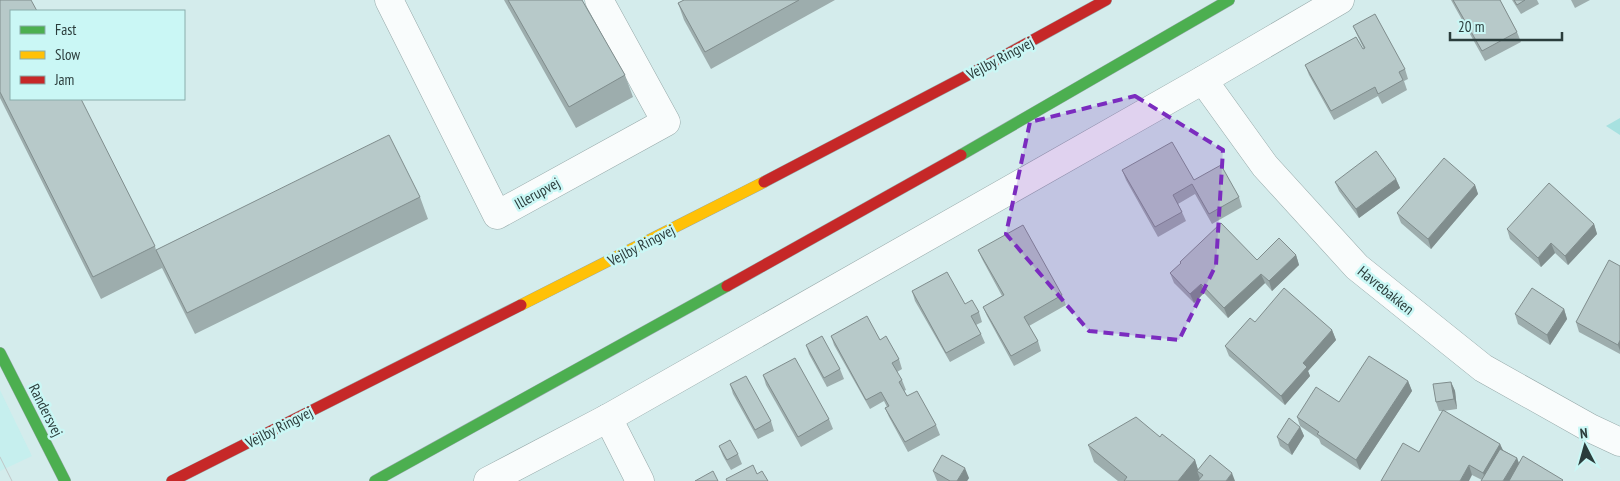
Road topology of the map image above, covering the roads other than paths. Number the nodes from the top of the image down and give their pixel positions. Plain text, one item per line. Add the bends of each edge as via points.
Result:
1 (389, 0) edge
2 (600, 0) edge
3 (1106, 0) edge
4 (1228, 0) edge
5 (1340, 0) edge
6 (1204, 80) junction
7 (0, 354) edge
8 (608, 418) junction
9 (1620, 442) edge
10 (65, 481) edge
11 (172, 481) edge
12 (375, 481) edge
13 (488, 481) edge
14 (640, 481) edge

1 - 2 street, Illerupvej via 497,215 666,122
3 - 11 main road, Vejlby Ringvej via 760,186
4 - 12 main road via 906,188
5 - 6 street
6 - 8 street
6 - 9 street, Havrebakken via 1265,166 1356,266 1483,368
7 - 10 main road, Randersvej
8 - 13 street
8 - 14 street

